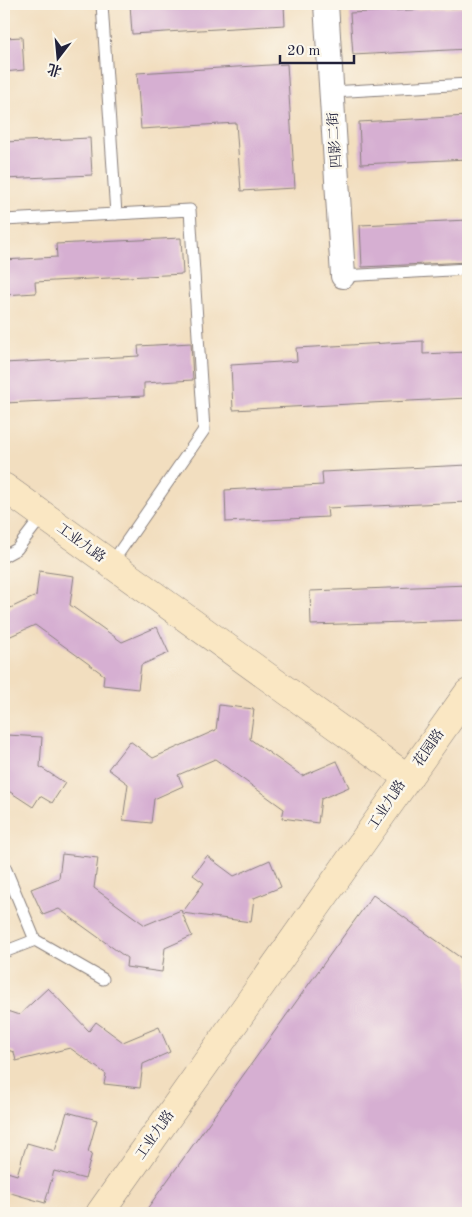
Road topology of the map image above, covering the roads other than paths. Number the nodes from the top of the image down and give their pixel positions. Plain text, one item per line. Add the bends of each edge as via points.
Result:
1 (102, 4) edge
2 (326, 4) edge
3 (468, 84) edge
4 (332, 92) junction
5 (116, 214) junction
6 (4, 220) edge
7 (468, 269) edge
8 (343, 276) joint
9 (4, 487) edge
10 (43, 515) junction
11 (4, 556) edge
12 (111, 564) junction
13 (468, 693) edge
14 (408, 778) junction
15 (4, 866) edge
16 (35, 940) junction
17 (4, 952) edge
18 (104, 979) dead end
19 (100, 1213) edge

1 - 5 lane
2 - 4 street, 四影二街
3 - 4 lane
4 - 8 street, 四影二街
5 - 6 lane
5 - 12 lane via 190,210 204,430
7 - 8 lane
9 - 10 street, 工业九路
10 - 11 lane via 17,549
10 - 12 street, 工业九路
12 - 14 street, 工业九路
13 - 14 street, 花园路
14 - 19 street, 工业九路
15 - 16 lane
16 - 17 lane
16 - 18 lane

